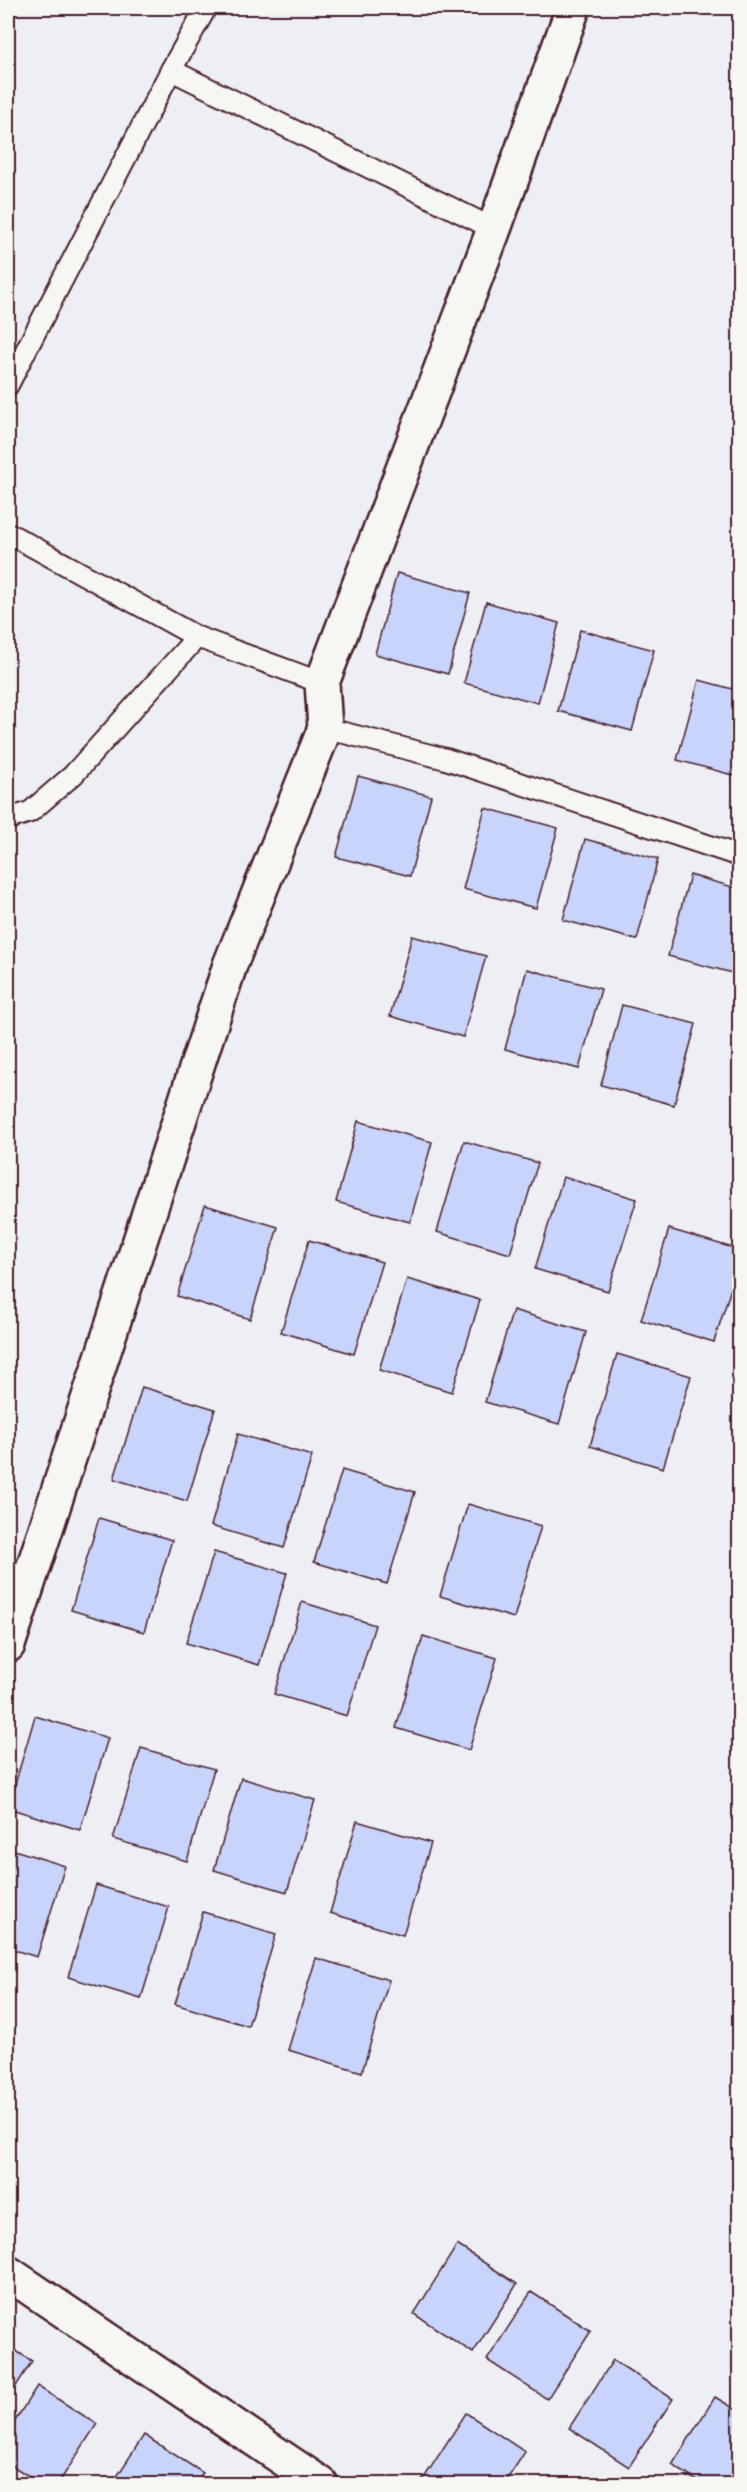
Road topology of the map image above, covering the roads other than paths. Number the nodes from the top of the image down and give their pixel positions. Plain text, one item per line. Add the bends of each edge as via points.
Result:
1 (206, 8) edge
2 (573, 8) edge
3 (171, 70) junction
4 (494, 229) junction
5 (8, 385) edge
6 (8, 533) edge
7 (197, 637) junction
8 (322, 683) junction
9 (325, 728) junction
10 (8, 819) edge
11 (740, 856) edge
12 (19, 1575) edge
13 (8, 1645) edge
14 (8, 2273) edge
15 (321, 2484) edge

1 - 3 lane
2 - 4 street
3 - 4 lane
3 - 5 lane
4 - 8 street
6 - 7 lane
7 - 8 lane
7 - 10 lane via 73,775 30,812
8 - 9 street
9 - 11 lane via 446,759
9 - 12 street via 230,965
12 - 13 street
14 - 15 street

